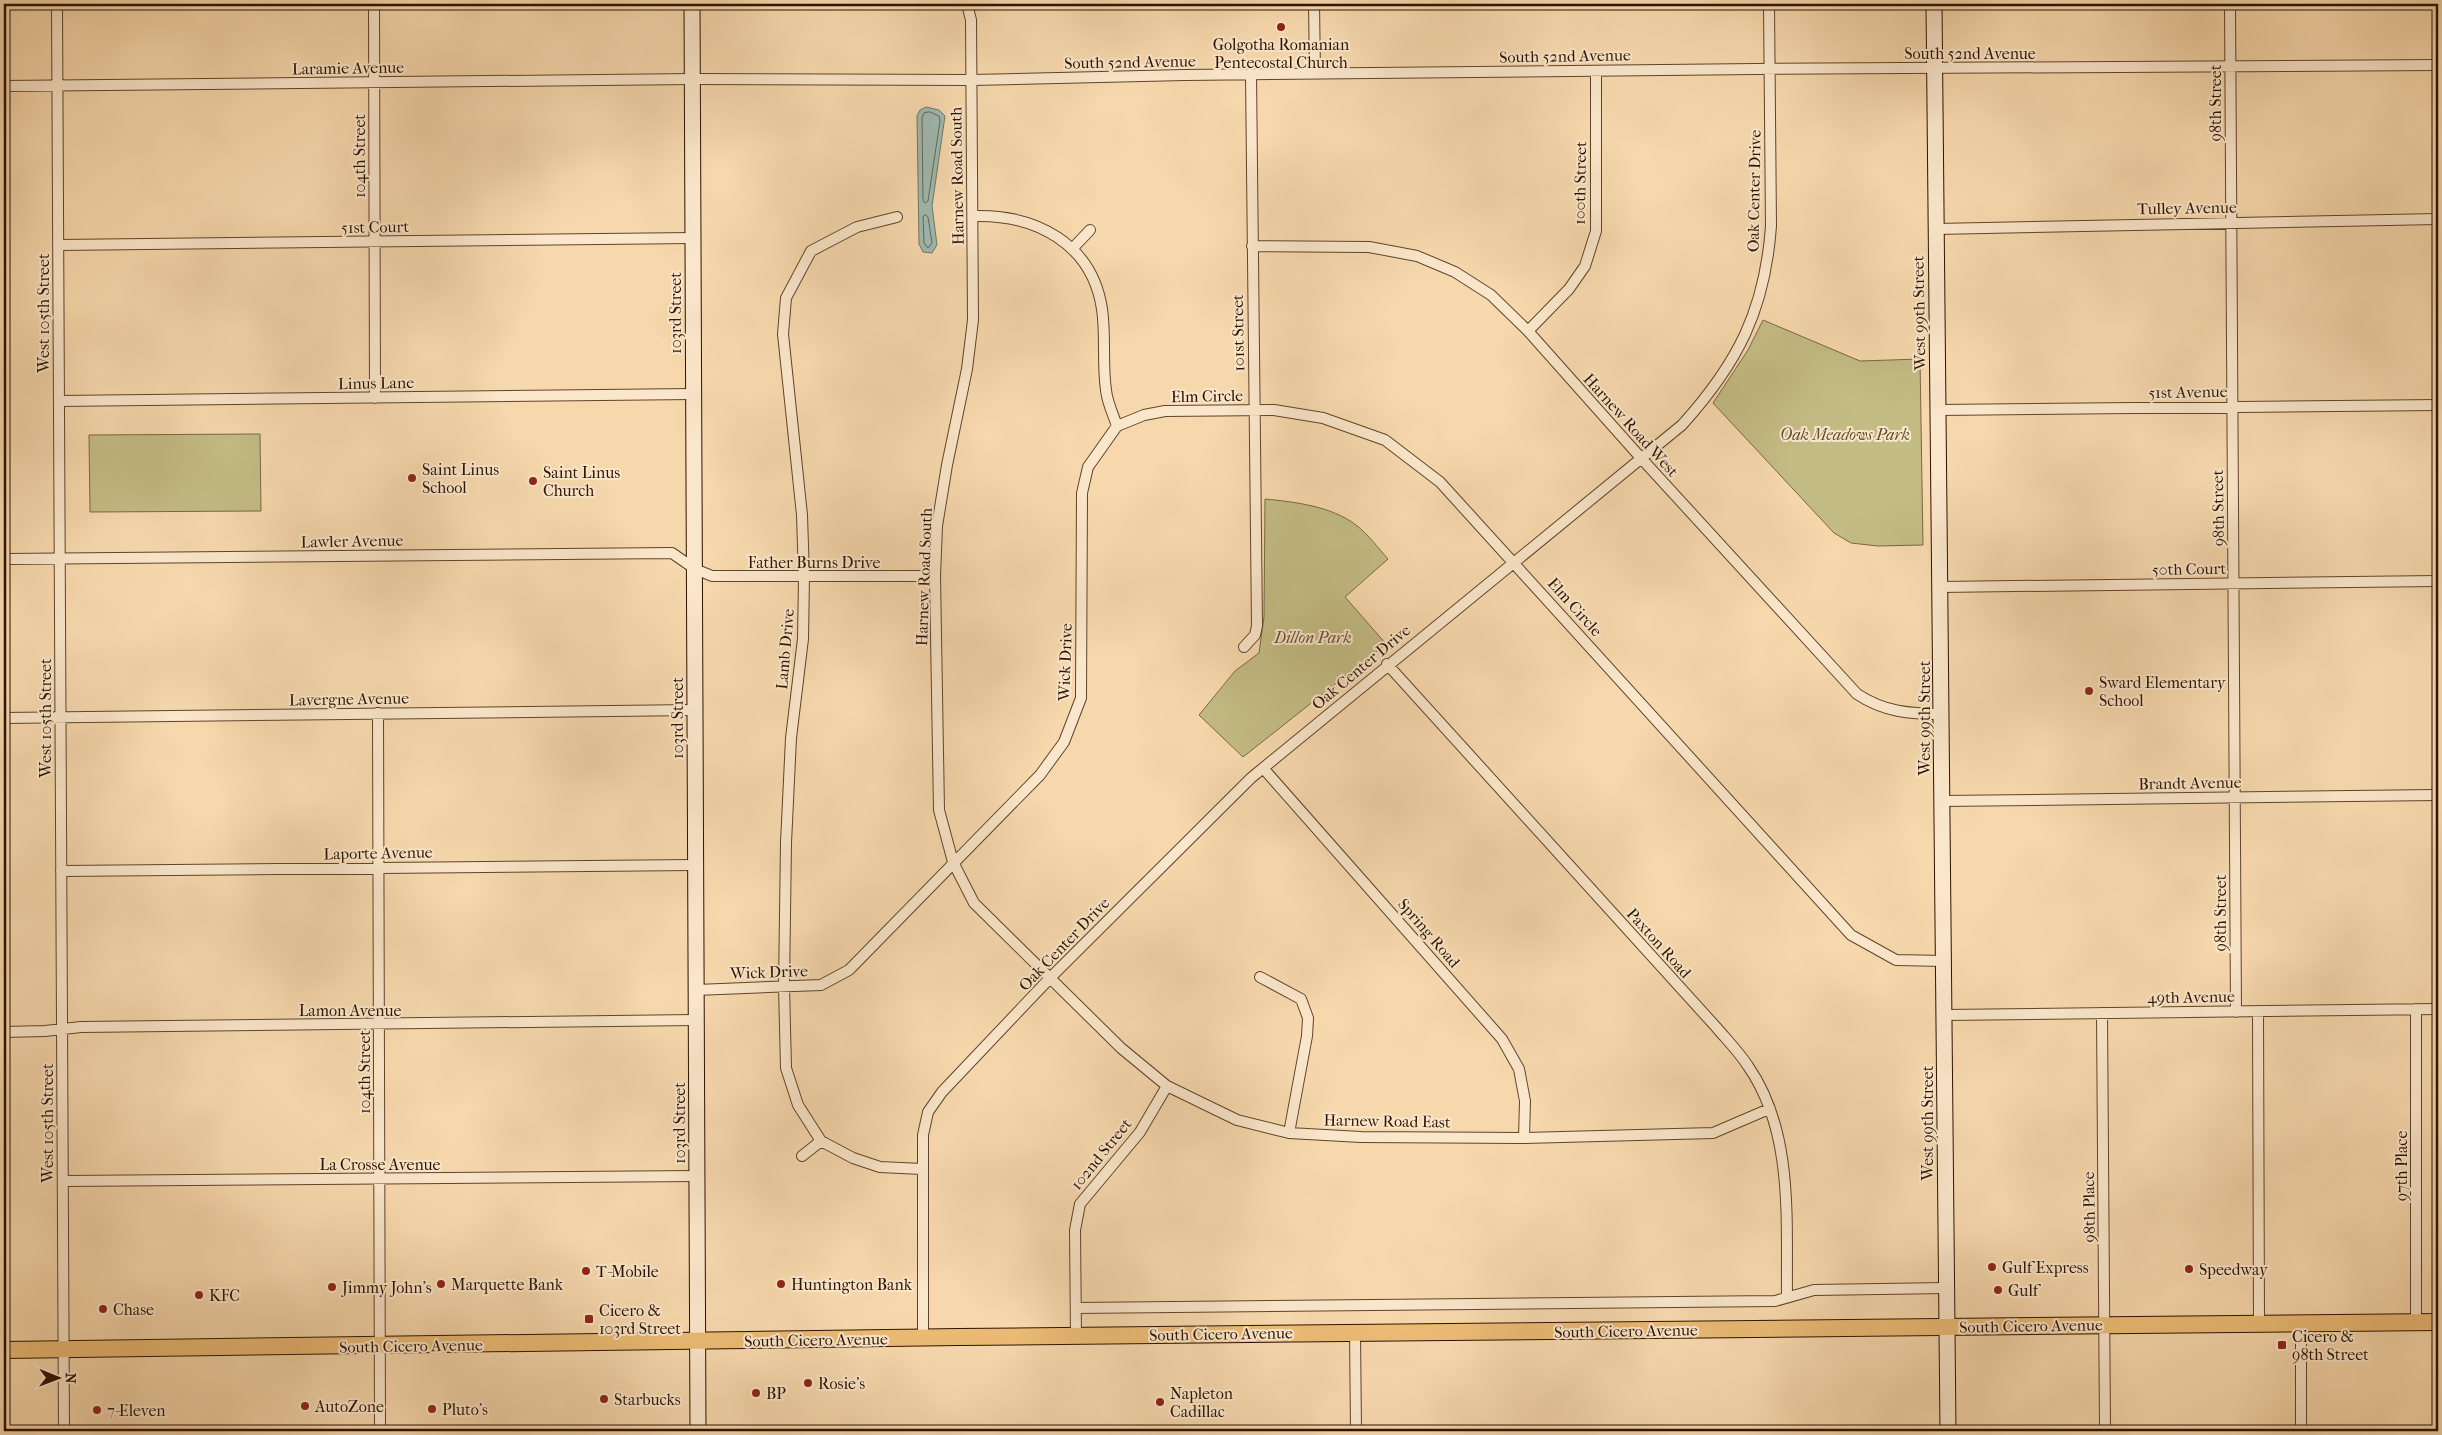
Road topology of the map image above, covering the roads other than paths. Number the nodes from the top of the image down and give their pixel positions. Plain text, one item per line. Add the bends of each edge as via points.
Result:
1 (57, 4) edge
2 (374, 4) edge
3 (692, 4) edge
4 (967, 4) edge
5 (1314, 4) edge
6 (1769, 4) edge
7 (1934, 4) edge
8 (2230, 4) edge
9 (2438, 65) edge
10 (2230, 67) junction
11 (1935, 68) junction
12 (1770, 69) junction
13 (1596, 71) junction
14 (1315, 74) junction
15 (1250, 75) junction
16 (693, 79) junction
17 (971, 80) junction
18 (374, 82) junction
19 (4, 86) edge
20 (57, 86) junction
21 (973, 216) junction
22 (897, 217) dead end
23 (2438, 219) edge
24 (2231, 222) junction
25 (1936, 229) junction
26 (1090, 230) dead end
27 (693, 238) junction
28 (374, 242) junction
29 (58, 245) junction
30 (1252, 246) junction
31 (1073, 248) junction
32 (1528, 331) junction
33 (693, 394) junction
34 (375, 398) junction
35 (59, 401) junction
36 (2438, 405) edge
37 (2232, 407) junction
38 (1254, 410) junction
39 (1938, 410) junction
40 (1117, 426) junction
41 (1640, 458) junction
42 (4, 559) edge
43 (60, 559) junction
44 (1514, 562) junction
45 (695, 570) junction
46 (936, 576) junction
47 (804, 578) junction
48 (2438, 581) edge
49 (2234, 584) junction
50 (1940, 588) junction
51 (1244, 647) dead end
52 (1388, 664) junction
53 (695, 710) junction
54 (378, 713) junction
55 (1942, 714) junction
56 (60, 716) junction
57 (4, 718) edge
58 (1264, 768) junction
59 (2438, 795) edge
60 (2234, 797) junction
61 (1941, 801) junction
62 (953, 862) junction
63 (695, 865) junction
64 (379, 868) junction
65 (61, 871) junction
66 (1944, 961) junction
67 (1260, 977) dead end
68 (1050, 978) junction
69 (784, 986) junction
70 (696, 990) junction
71 (2416, 1009) junction
72 (2438, 1009) edge
73 (2258, 1011) junction
74 (2236, 1012) junction
75 (2102, 1013) junction
76 (1944, 1015) junction
77 (696, 1020) junction
78 (378, 1025) junction
79 (62, 1029) junction
80 (4, 1032) edge
81 (1167, 1086) junction
82 (1769, 1109) junction
83 (1289, 1132) junction
84 (1524, 1138) junction
85 (821, 1141) junction
86 (802, 1156) dead end
87 (922, 1169) junction
88 (697, 1176) junction
89 (379, 1178) junction
90 (63, 1181) junction
91 (1946, 1288) junction
92 (1787, 1297) junction
93 (1076, 1308) junction
94 (2416, 1322) junction
95 (2438, 1322) edge
96 (2259, 1324) junction
97 (2301, 1324) junction
98 (2105, 1326) junction
99 (1946, 1327) junction
100 (1355, 1333) junction
101 (1076, 1336) junction
102 (923, 1338) junction
103 (697, 1341) junction
104 (380, 1346) junction
105 (64, 1349) junction
106 (4, 1350) edge
107 (64, 1431) edge
108 (380, 1431) edge
109 (698, 1431) edge
110 (1356, 1431) edge
111 (1948, 1431) edge
112 (2105, 1431) edge
113 (2301, 1431) edge

1 - 20 street, West 105th Street
2 - 18 street, 104th Street
3 - 16 main road, 103rd Street
4 - 17 street
5 - 14 street
6 - 12 street, Oak Center Drive
7 - 11 main road, West 99th Street
8 - 10 street, 98th Street
9 - 10 street, South 52nd Avenue
10 - 11 street, South 52nd Avenue
10 - 24 street, 98th Street
11 - 12 street, South 52nd Avenue
11 - 25 main road, West 99th Street
12 - 13 street, South 52nd Avenue
12 - 41 street, Oak Center Drive via 1771,226 1769,255 1756,309 1738,350 1711,393 1682,425
13 - 14 street, South 52nd Avenue
13 - 32 street, 100th Street via 1596,231 1586,266 1569,289
14 - 15 street, South 52nd Avenue
15 - 17 street, South 52nd Avenue
15 - 30 street, 101st Street
16 - 17 street, South 52nd Avenue
16 - 18 street, Laramie Avenue
16 - 27 main road, 103rd Street
17 - 21 street, Harnew Road South
18 - 20 street, Laramie Avenue
18 - 28 street, 104th Street
19 - 20 street, Laramie Avenue
20 - 29 street, West 105th Street
21 - 31 street via 1020,220 1044,229
21 - 46 street, Harnew Road South via 973,320 967,369 938,517
22 - 47 street, Lamb Drive via 857,227 811,250 786,298 783,334 802,515
23 - 24 street, Tulley Avenue
24 - 25 street, Tulley Avenue
24 - 37 street, 98th Street
25 - 39 main road, West 99th Street
26 - 31 street
27 - 28 street, 51st Court
27 - 33 main road, 103rd Street
28 - 29 street, 51st Court
28 - 34 street, 104th Street
29 - 35 street, West 105th Street
30 - 32 street, Harnew Road West via 1369,247 1416,256 1455,272 1491,294
30 - 38 street, 101st Street
31 - 40 street via 1099,297 1106,392
32 - 41 street, Harnew Road West
33 - 34 street, Linus Lane
33 - 45 main road, 103rd Street
34 - 35 street, Linus Lane
35 - 43 street, West 105th Street
36 - 37 street, 51st Avenue
37 - 39 street, 51st Avenue
37 - 49 street, 98th Street
38 - 40 street, Elm Circle via 1164,411
38 - 44 street, Elm Circle via 1323,418 1385,440 1440,482
38 - 51 street, 101st Street via 1257,626 1255,635
39 - 50 main road, West 99th Street
40 - 62 street, Wick Drive via 1088,467 1082,493 1082,680 1081,698 1071,729 1040,775
41 - 44 street, Oak Center Drive
41 - 55 street, Harnew Road West via 1857,694 1890,711
42 - 43 street, Lawler Avenue
43 - 45 street, Lawler Avenue via 672,553
43 - 56 street, West 105th Street
44 - 52 street, Oak Center Drive
44 - 66 street, Elm Circle via 1851,935 1896,960
45 - 47 street, Father Burns Drive via 712,576
45 - 53 main road, 103rd Street
46 - 47 street, Father Burns Drive
46 - 62 street, Harnew Road South via 939,810
47 - 69 street, Lamb Drive via 803,639 791,738
48 - 49 street, 50th Court
49 - 50 street, 50th Court
49 - 60 street, 98th Street
50 - 55 main road, West 99th Street
52 - 58 street, Oak Center Drive
52 - 82 street, Paxton Road via 1716,1027 1748,1066
53 - 54 street, Lavergne Avenue
53 - 63 main road, 103rd Street
54 - 56 street, Lavergne Avenue
54 - 64 street, 104th Street
55 - 61 main road, West 99th Street
56 - 57 street, Lavergne Avenue
56 - 65 street, West 105th Street
58 - 68 street, Oak Center Drive via 1205,822
58 - 84 street, Spring Road via 1502,1039 1519,1069 1525,1101
59 - 60 street, Brandt Avenue
60 - 61 street, Brandt Avenue
60 - 74 street, 98th Street
61 - 66 main road, West 99th Street
62 - 68 street, Harnew Road South via 974,903
62 - 69 street, Wick Drive via 849,970 821,985
63 - 64 street, Laporte Avenue
63 - 70 main road, 103rd Street
64 - 65 street, Laporte Avenue
64 - 78 street, 104th Street
65 - 79 street, West 105th Street
66 - 76 main road, West 99th Street
67 - 83 street via 1301,999 1308,1018
68 - 81 street, Harnew Road East via 1121,1048
68 - 87 street, Oak Center Drive via 942,1092 928,1112 923,1135
69 - 70 street, Wick Drive
69 - 85 street, Lamb Drive via 786,1068 798,1105
70 - 77 main road, 103rd Street
71 - 72 street, 49th Avenue
71 - 73 street, 49th Avenue
71 - 94 street, 97th Place
73 - 74 street, 49th Avenue
73 - 96 street
74 - 75 street, 49th Avenue
75 - 76 street, 49th Avenue
75 - 98 street, 98th Place
76 - 91 main road, West 99th Street
77 - 78 street, Lamon Avenue
77 - 88 main road, 103rd Street
78 - 79 street, Lamon Avenue via 81,1026
78 - 89 street, 104th Street
79 - 80 street, Lamon Avenue
79 - 90 street, West 105th Street
81 - 83 street, Harnew Road East via 1238,1120
81 - 93 street, 102nd Street via 1140,1132 1080,1204 1075,1230
82 - 84 street, Harnew Road East via 1713,1133
82 - 92 street, Paxton Road via 1782,1157 1786,1196
83 - 84 street, Harnew Road East via 1361,1137
85 - 86 street
85 - 87 street, Lamb Drive via 853,1158 880,1167
87 - 102 street, Oak Center Drive
88 - 89 street, La Crosse Avenue
88 - 103 main road, 103rd Street
89 - 90 street, La Crosse Avenue
89 - 104 street, 104th Street
90 - 105 street, West 105th Street
91 - 92 street, South Cicero Avenue via 1814,1290
91 - 99 main road, West 99th Street
92 - 93 street, South Cicero Avenue via 1775,1301
93 - 101 street, 102nd Street
94 - 95 main road, South Cicero Avenue
94 - 97 main road, South Cicero Avenue
96 - 97 main road, South Cicero Avenue
96 - 98 main road, South Cicero Avenue
97 - 113 street
98 - 99 main road, South Cicero Avenue
98 - 112 street, 98th Place
99 - 100 main road, South Cicero Avenue
99 - 111 main road, West 99th Street
100 - 101 main road, South Cicero Avenue
100 - 110 street
101 - 102 main road, South Cicero Avenue
102 - 103 main road, South Cicero Avenue
103 - 104 main road, South Cicero Avenue
103 - 109 main road, 103rd Street
104 - 105 main road, South Cicero Avenue
104 - 108 street, 104th Street
105 - 106 main road, South Cicero Avenue
105 - 107 street, West 105th Street

